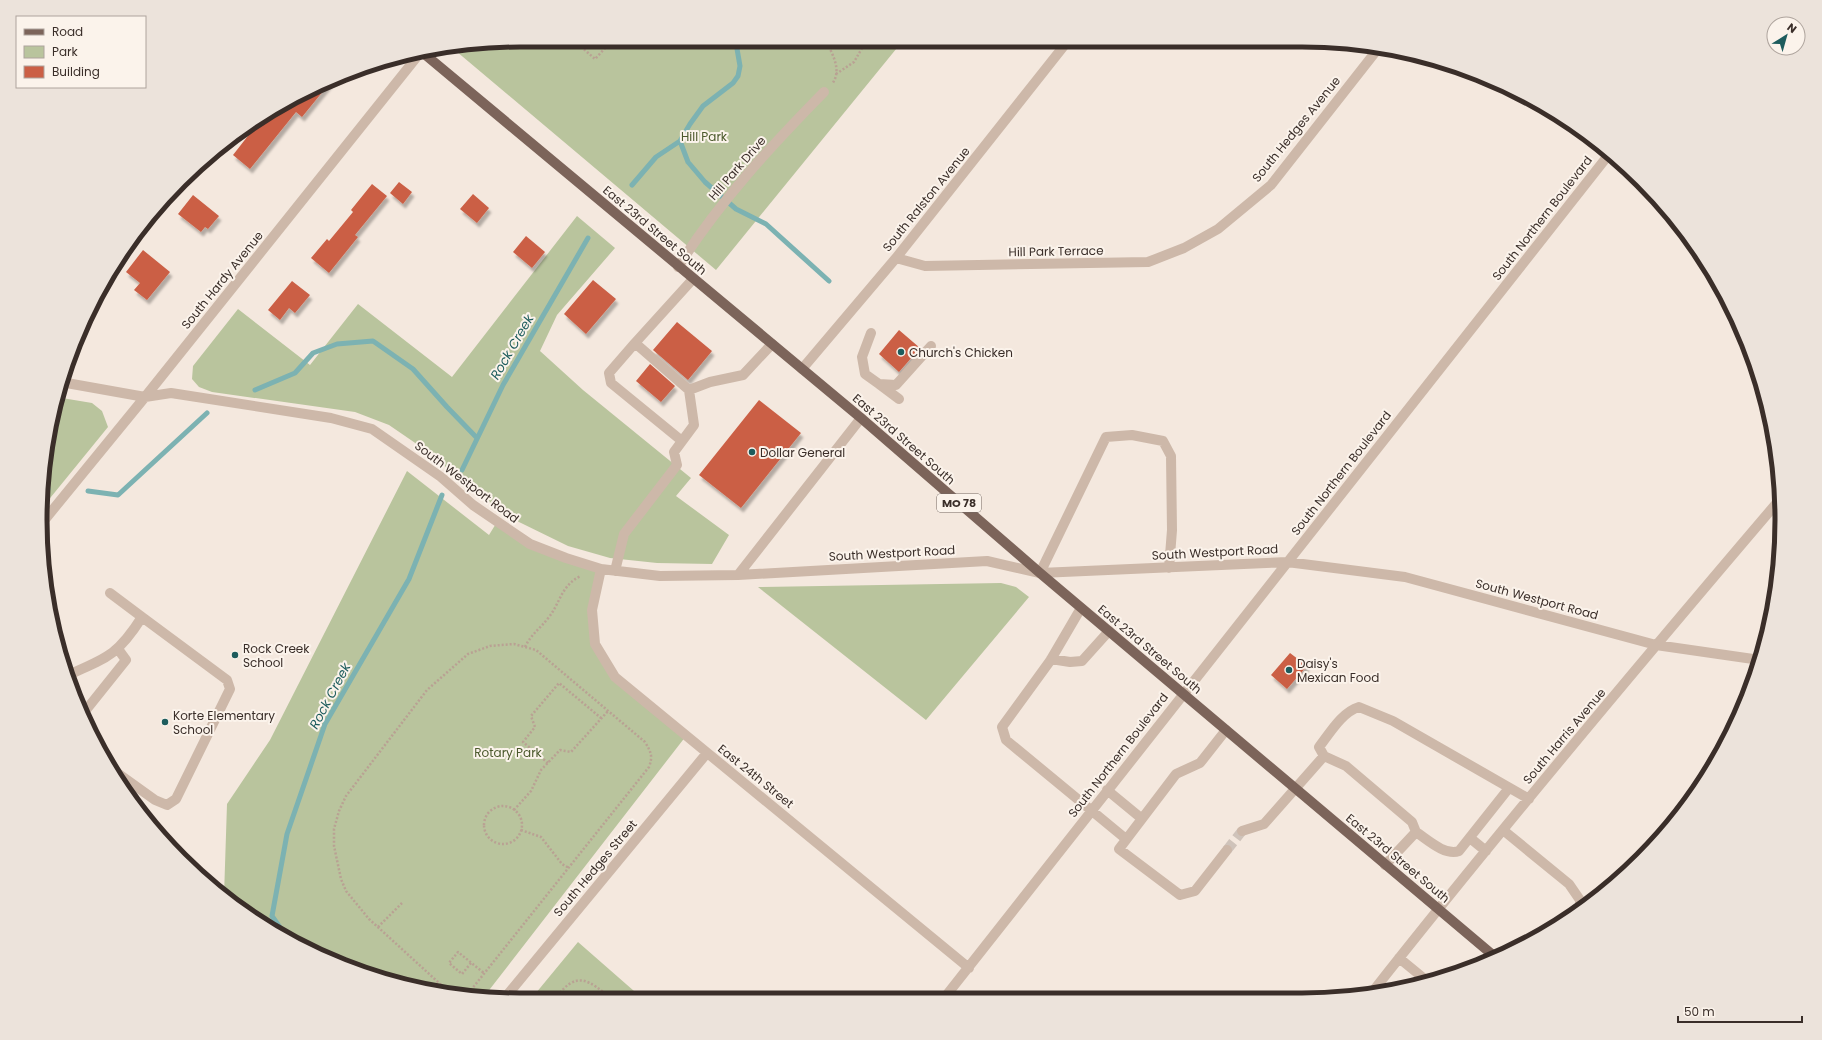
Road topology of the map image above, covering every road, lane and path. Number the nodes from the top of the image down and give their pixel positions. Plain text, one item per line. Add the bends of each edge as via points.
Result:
1 (581, 47) edge
2 (606, 47) edge
3 (829, 47) edge
4 (863, 47) edge
5 (1063, 47) edge
6 (1375, 53) edge
7 (425, 57) edge
8 (416, 59) edge
9 (836, 74) junction
10 (824, 92) joint
11 (1606, 158) edge
12 (1211, 233) joint
13 (896, 258) junction
14 (678, 267) junction
15 (693, 279) junction
16 (871, 333) dead end
17 (635, 343) junction
18 (772, 344) junction
19 (931, 346) dead end
20 (802, 369) junction
21 (67, 383) edge
22 (879, 384) junction
23 (689, 390) junction
24 (145, 397) junction
25 (899, 399) dead end
26 (860, 418) junction
27 (682, 441) junction
28 (1775, 506) edge
29 (47, 517) edge
30 (1287, 562) junction
31 (1169, 568) junction
32 (615, 571) junction
33 (1040, 573) junction
34 (600, 574) junction
35 (738, 575) junction
36 (110, 593) dead end
37 (1081, 608) junction
38 (142, 617) junction
39 (1108, 631) junction
40 (1656, 645) junction
41 (525, 647) junction
42 (118, 649) junction
43 (1051, 659) junction
44 (1754, 659) edge
45 (72, 673) edge
46 (1183, 694) junction
47 (87, 709) edge
48 (608, 711) junction
49 (601, 718) junction
50 (1226, 730) junction
51 (707, 753) junction
52 (1324, 756) junction
53 (548, 764) junction
54 (123, 777) edge
55 (1510, 788) junction
56 (1296, 789) junction
57 (1107, 790) junction
58 (1528, 799) junction
59 (514, 810) junction
60 (1091, 811) junction
61 (1141, 818) junction
62 (522, 830) junction
63 (1503, 830) junction
64 (1242, 831) tunnel mouth
65 (1416, 832) junction
66 (1470, 838) junction
67 (1126, 839) junction
68 (1228, 850) tunnel mouth
69 (1486, 851) junction
70 (1385, 864) junction
71 (569, 868) junction
72 (1580, 902) edge
73 (402, 903) dead end
74 (1438, 909) junction
75 (378, 927) junction
76 (1490, 954) edge
77 (1399, 958) junction
78 (471, 963) junction
79 (969, 968) junction
80 (484, 973) junction
81 (1423, 977) edge
82 (443, 986) edge
83 (1376, 987) edge
84 (471, 990) edge
85 (509, 993) edge
86 (559, 993) edge
87 (605, 993) edge
88 (947, 993) edge

1 - 2 path via 595,59
3 - 9 path
4 - 9 path via 854,62
5 - 13 street, South Ralston Avenue
6 - 12 street, South Hedges Avenue via 1271,185
7 - 14 main road, East 23rd Street South / MO 78
8 - 24 street, South Hardy Avenue
9 - 10 path via 834,81
10 - 14 street, Hill Park Drive via 731,193
11 - 30 street, South Northern Boulevard
12 - 13 street, Hill Park Terrace via 1184,248 1148,262 925,266
13 - 20 street, South Ralston Avenue
14 - 15 main road, East 23rd Street South / MO 78
15 - 17 street
15 - 18 main road, East 23rd Street South / MO 78
16 - 22 street via 862,357 865,374
17 - 23 street
17 - 27 street via 609,373 610,383
18 - 20 main road, East 23rd Street South / MO 78
18 - 23 street via 744,375 710,382
19 - 22 street via 896,385
20 - 26 main road, East 23rd Street South / MO 78
21 - 24 street, South Westport Road
22 - 25 street
23 - 27 street via 694,425
24 - 29 street, South Hardy Avenue
24 - 34 street, South Westport Road via 171,393 331,418 372,429 441,477 473,505 530,544
26 - 33 main road, East 23rd Street South / MO 78
26 - 35 street
27 - 32 street via 674,452 677,465 624,534
28 - 40 street, South Harris Avenue
30 - 31 street, South Westport Road
30 - 40 street, South Westport Road via 1405,578
30 - 46 street, South Northern Boulevard
31 - 33 street, South Westport Road
31 - 33 street via 1172,530 1171,456 1163,441 1132,435 1106,437
32 - 34 street, South Westport Road
32 - 35 street, South Westport Road via 660,576
33 - 35 street, South Westport Road via 987,561
33 - 37 main road, East 23rd Street South / MO 78
34 - 41 path via 579,576 567,585 549,617 532,634
34 - 51 street, East 24th Street via 592,610 595,644 599,651 615,677
36 - 38 street
37 - 39 main road, East 23rd Street South / MO 78
37 - 43 street
38 - 42 street
38 - 54 street via 227,680 230,689 176,799 167,805 155,800
39 - 43 street via 1082,661
39 - 46 main road, East 23rd Street South / MO 78
40 - 44 street, South Westport Road
40 - 58 street, South Harris Avenue
41 - 48 path via 536,650
41 - 75 path via 514,644 490,646 468,654 427,690 346,796 334,829 334,846 341,879 346,891
42 - 45 street via 108,657
42 - 47 street via 126,660
43 - 60 street via 1002,727 1006,740
46 - 50 main road, East 23rd Street South / MO 78
46 - 57 street, South Northern Boulevard
48 - 49 path
48 - 71 path via 645,742 652,758 649,767
49 - 53 path via 572,752 560,750
49 - 53 path via 559,683 531,716 535,727 523,742
50 - 56 main road, East 23rd Street South / MO 78
50 - 61 street via 1200,763 1176,774
51 - 79 street, East 24th Street
51 - 85 street, South Hedges Street
52 - 55 street via 1318,747 1345,714 1358,706 1393,721
52 - 56 street
52 - 65 street via 1346,766 1412,822
53 - 59 path via 541,770 531,791
55 - 58 street
55 - 66 street
56 - 64 street via 1264,824
56 - 70 main road, East 23rd Street South / MO 78
57 - 60 street, South Northern Boulevard
57 - 61 street
58 - 63 street, South Harris Avenue
59 - 62 path via 522,823
59 - 62 path via 503,806 492,810 485,820 485,832 493,841 504,844 515,840
60 - 67 street
60 - 79 street, South Northern Boulevard
61 - 67 street
62 - 71 path via 541,837 562,864
63 - 69 street, South Harris Avenue
63 - 72 street via 1568,884
65 - 66 street via 1445,851 1453,853 1459,851
65 - 70 street
66 - 69 street
67 - 68 street via 1119,849 1180,895 1195,891
69 - 74 street, South Harris Avenue
70 - 74 main road, East 23rd Street South / MO 78
71 - 80 path
73 - 75 path
74 - 76 main road, East 23rd Street South / MO 78
74 - 77 street, South Harris Avenue
75 - 82 path
77 - 81 street
77 - 83 street, South Harris Avenue
78 - 78 path via 458,952 449,963 462,974
78 - 80 path
79 - 88 street, South Northern Boulevard
80 - 84 path
86 - 87 path via 564,986 580,980 591,982

